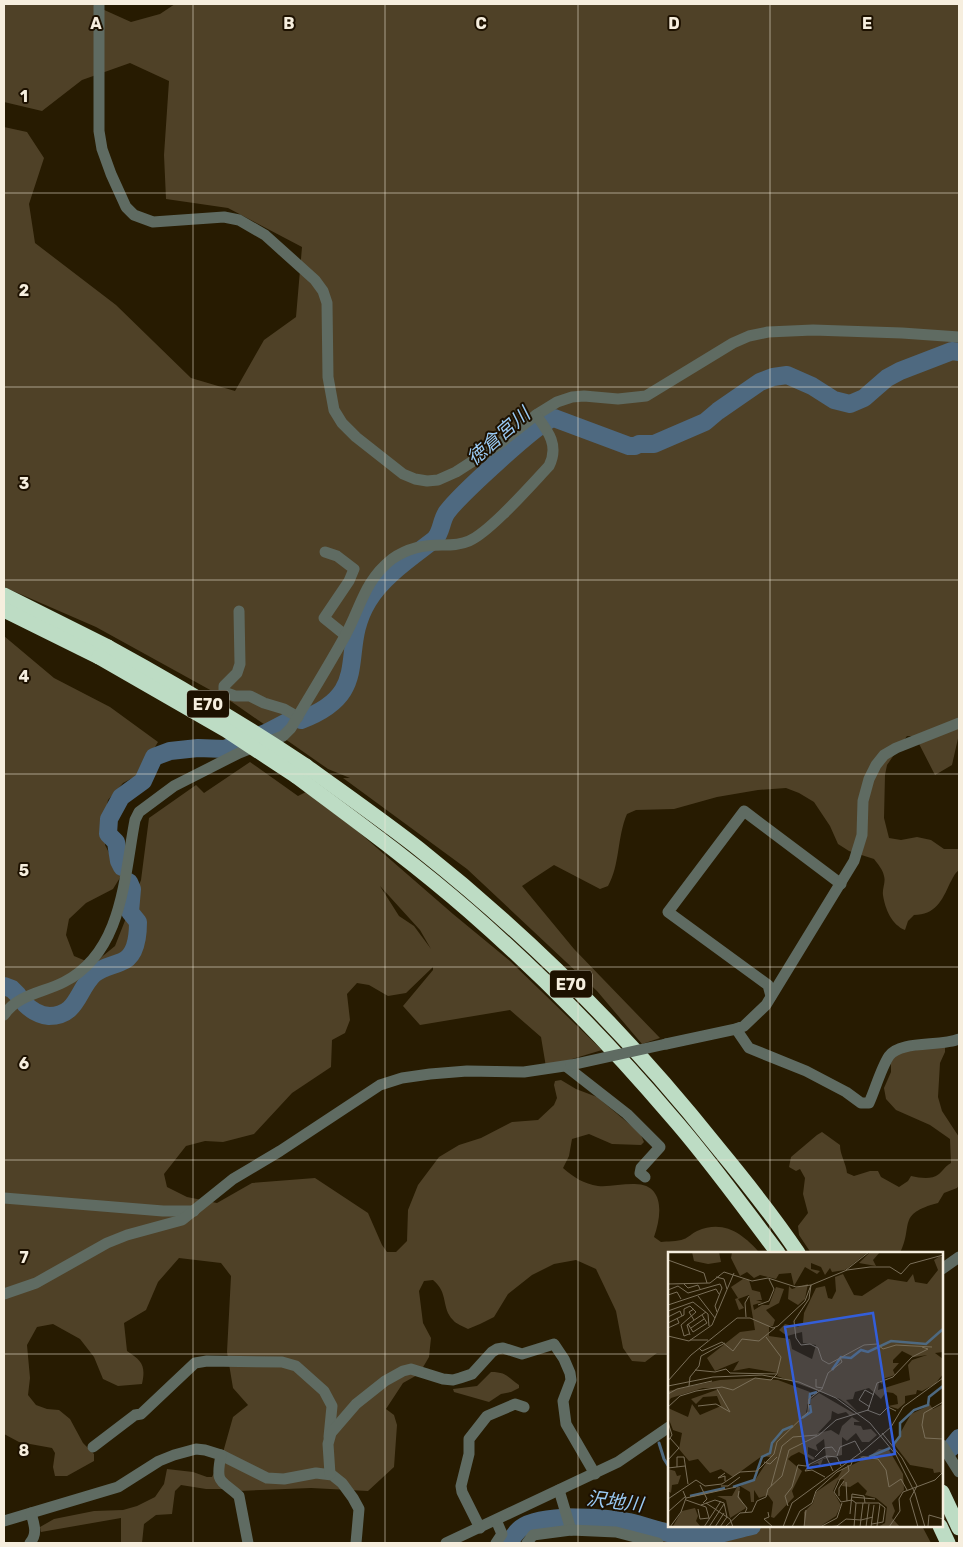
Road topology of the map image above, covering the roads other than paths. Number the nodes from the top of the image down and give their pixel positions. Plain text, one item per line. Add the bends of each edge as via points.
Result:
1 (99, 4) edge
2 (959, 337) edge
3 (536, 415) junction
4 (325, 552) dead end
5 (4, 595) edge
6 (4, 610) edge
7 (239, 611) dead end
8 (345, 635) junction
9 (104, 652) junction
10 (298, 717) junction
11 (959, 722) edge
12 (301, 771) junction
13 (840, 884) junction
14 (771, 996) junction
15 (4, 1014) edge
16 (736, 1029) junction
17 (959, 1039) edge
18 (569, 1066) junction
19 (645, 1177) dead end
20 (4, 1198) edge
21 (194, 1211) junction
22 (796, 1250) edge
23 (777, 1252) edge
24 (959, 1257) edge
25 (943, 1267) edge
26 (4, 1294) edge
27 (524, 1407) dead end
28 (668, 1428) edge
29 (329, 1437) junction
30 (92, 1447) dead end
31 (943, 1447) edge
32 (221, 1455) junction
33 (959, 1472) edge
34 (330, 1474) junction
35 (595, 1474) junction
36 (560, 1490) junction
37 (943, 1494) edge
38 (31, 1513) junction
39 (496, 1520) junction
40 (4, 1521) edge
41 (569, 1522) junction
42 (940, 1527) edge
43 (480, 1528) junction
44 (959, 1528) edge
45 (30, 1543) edge
46 (248, 1543) edge
47 (356, 1543) edge
48 (446, 1543) edge
49 (496, 1543) edge
50 (527, 1543) edge
51 (658, 1543) edge
52 (948, 1543) edge

1 - 3 street via 99,131 110,174 126,207 134,215 153,222 224,217 239,220 266,234 315,280 327,303 328,377 334,410 356,437 403,474 426,481 438,480 498,445
2 - 3 street via 814,330 768,332 733,344 646,396 572,398 557,402
3 - 8 street via 553,440 553,459 549,466 476,538 460,544 411,548 383,567 360,599
4 - 8 street via 337,556 354,569 324,618
5 - 9 highway, E70
6 - 9 highway, E70
7 - 10 street via 240,664 237,673 224,686 224,692 250,696
8 - 10 street
9 - 12 highway, E70, bridge via 168,680 226,714
10 - 15 street via 283,736 200,772 174,786 139,812 134,820 115,921 103,946 77,974 23,998
11 - 13 street via 896,748 876,765 863,801 862,835 854,861
12 - 22 highway, E70 via 418,848 552,965 683,1104
12 - 23 highway, E70 via 469,911 534,970 672,1116
13 - 14 street
13 - 14 street via 744,810 668,912 768,985
14 - 16 street via 755,1018
16 - 17 street via 749,1048 806,1071 862,1103 869,1103 890,1055 901,1047 950,1043
16 - 18 street, bridge
18 - 19 street via 660,1146 641,1168 640,1173
18 - 21 street via 524,1072 468,1070 402,1078 380,1085 233,1179
20 - 21 street
21 - 26 street via 182,1220 107,1243 43,1280
24 - 25 street
27 - 43 street via 515,1404 487,1416 469,1439 468,1461 461,1486
28 - 35 street
29 - 30 street via 332,1406 324,1392 296,1366 282,1362 207,1361 195,1363 141,1414 135,1415
29 - 34 street
29 - 35 street via 366,1395 403,1371 416,1370 453,1380 472,1374 497,1349 522,1354 554,1344 564,1359 571,1380 563,1401 566,1424
31 - 33 street
32 - 34 street via 267,1478
32 - 38 street via 196,1449 174,1455 118,1487
32 - 46 street via 220,1479 239,1496
34 - 47 street via 342,1483 359,1509
35 - 36 street
36 - 39 street
36 - 41 street
37 - 44 highway
38 - 40 street
38 - 45 street via 35,1533
39 - 43 street
39 - 49 street via 502,1534
41 - 50 street via 533,1535
41 - 51 street
42 - 52 highway
43 - 48 street

